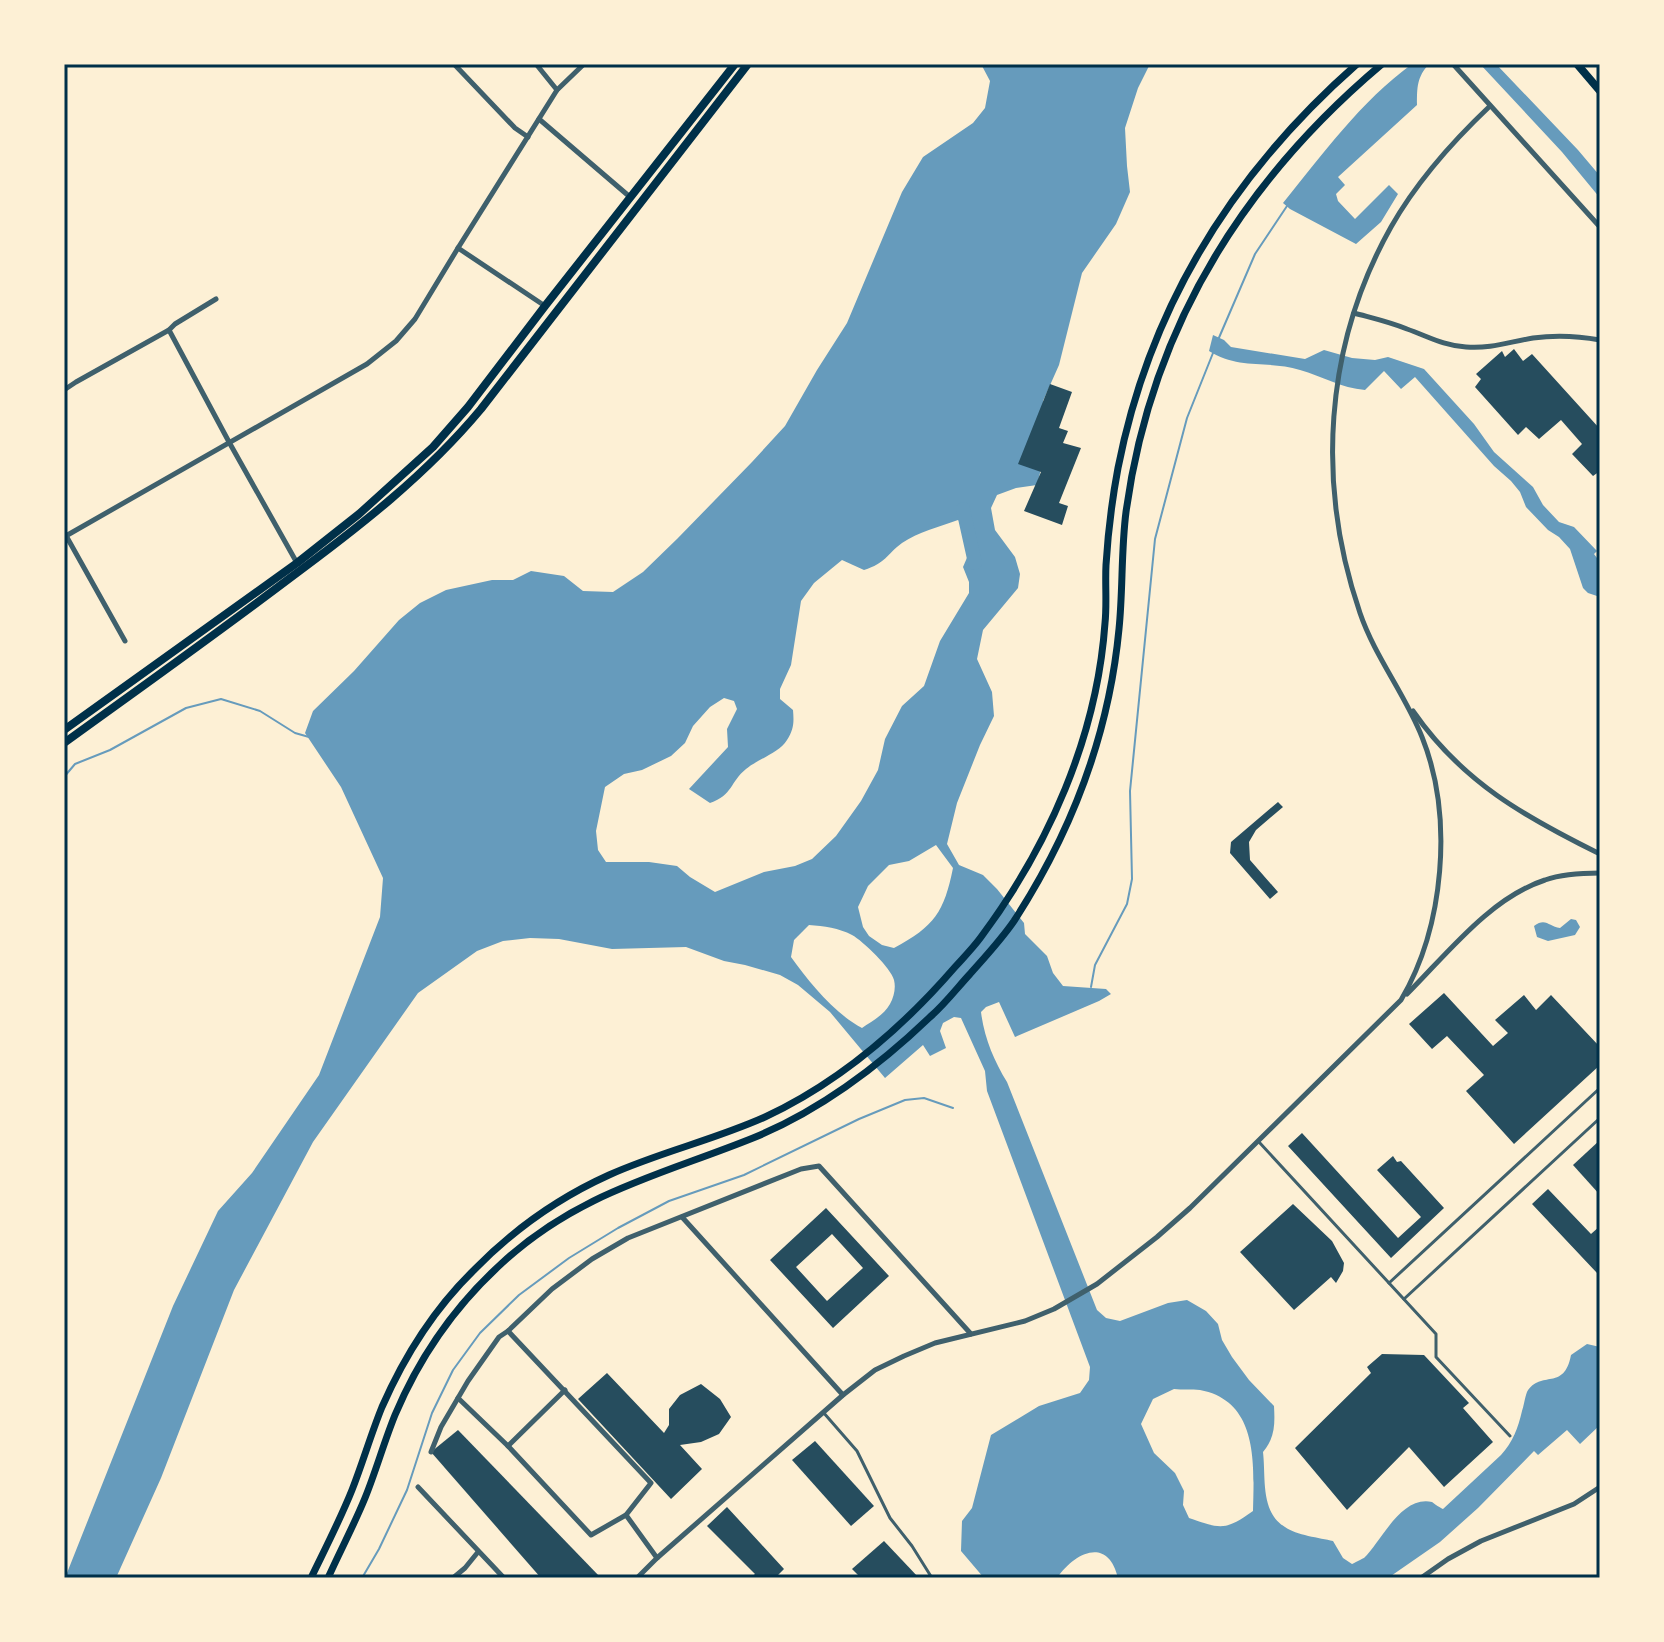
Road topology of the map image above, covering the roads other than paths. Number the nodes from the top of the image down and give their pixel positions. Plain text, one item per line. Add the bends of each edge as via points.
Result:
1 (454, 64) edge
2 (536, 64) edge
3 (584, 64) edge
4 (735, 64) edge
5 (748, 64) edge
6 (1357, 64) edge
7 (1382, 64) edge
8 (1453, 64) edge
9 (1577, 64) edge
10 (557, 90) junction
11 (1600, 91) edge
12 (1490, 106) junction
13 (539, 119) junction
14 (528, 137) junction
15 (631, 197) junction
16 (1600, 227) edge
17 (458, 248) junction
18 (216, 299) dead end
19 (545, 306) junction
20 (1354, 313) junction
21 (169, 330) junction
22 (1600, 340) edge
23 (64, 390) edge
24 (229, 442) junction
25 (65, 535) edge
26 (297, 563) junction
27 (125, 641) dead end
28 (1403, 697) junction
29 (64, 730) edge
30 (64, 743) edge
31 (1600, 854) edge
32 (1600, 873) edge
33 (1401, 1000) junction
34 (1600, 1088) edge
35 (1600, 1118) edge
36 (1258, 1141) junction
37 (682, 1217) junction
38 (1389, 1283) junction
39 (1404, 1299) junction
40 (508, 1331) junction
41 (971, 1334) junction
42 (565, 1390) junction
43 (843, 1395) junction
44 (458, 1398) junction
45 (823, 1412) junction
46 (1510, 1436) dead end
47 (508, 1446) junction
48 (431, 1452) dead end
49 (418, 1487) dead end
50 (1600, 1487) edge
51 (626, 1515) junction
52 (478, 1552) junction
53 (657, 1558) junction
54 (311, 1578) edge
55 (328, 1578) edge
56 (453, 1578) edge
57 (504, 1578) edge
58 (637, 1578) edge
59 (932, 1578) edge
60 (1421, 1578) edge

1 - 14 street
2 - 10 street
3 - 10 street
4 - 15 main road
5 - 30 main road via 481,409 433,462 329,549
6 - 54 main road via 1256,168 1219,218 1160,330 1137,389 1117,471 1103,638 1085,732 1060,800 1020,878 980,939 904,1022 825,1083 766,1116 579,1190 521,1227 473,1270 406,1358
7 - 55 main road via 1267,179 1208,266 1169,347 1133,471 1118,638 1102,730 1067,824 1013,923 932,1016 826,1100 753,1138 591,1201 531,1238 501,1264 449,1321 421,1363
8 - 12 street
9 - 11 main road
10 - 13 street
12 - 16 street
12 - 20 street via 1443,153 1410,197 1368,274
13 - 14 street
13 - 15 street
14 - 17 street
15 - 19 main road
17 - 19 street
17 - 24 street via 396,341 367,364
18 - 21 street
19 - 26 main road via 433,447
20 - 22 street via 1462,347 1546,337
20 - 28 street via 1336,391 1332,479 1347,571 1361,615
21 - 23 street
21 - 24 street
24 - 25 street
24 - 26 street
25 - 27 street
26 - 29 main road
28 - 31 street via 1430,736 1488,790
28 - 33 street via 1423,738 1435,781 1440,850 1432,923 1415,977
32 - 33 street via 1546,880 1504,901
33 - 36 street
34 - 38 lane
35 - 39 lane
36 - 38 lane
36 - 41 street via 1157,1237 1097,1284 1025,1321
37 - 40 street via 592,1259
37 - 41 street via 819,1166
37 - 43 street
38 - 39 lane
39 - 46 lane via 1436,1334 1436,1357
40 - 42 street
40 - 44 street
41 - 43 street via 904,1356
42 - 47 street
42 - 51 street via 651,1483
43 - 45 street
44 - 47 street
44 - 48 street
45 - 53 street
45 - 59 lane via 857,1451 890,1518
47 - 51 street via 591,1535
49 - 52 street
50 - 60 street via 1574,1504 1481,1541
51 - 53 street
52 - 56 street
52 - 57 street
53 - 58 street

